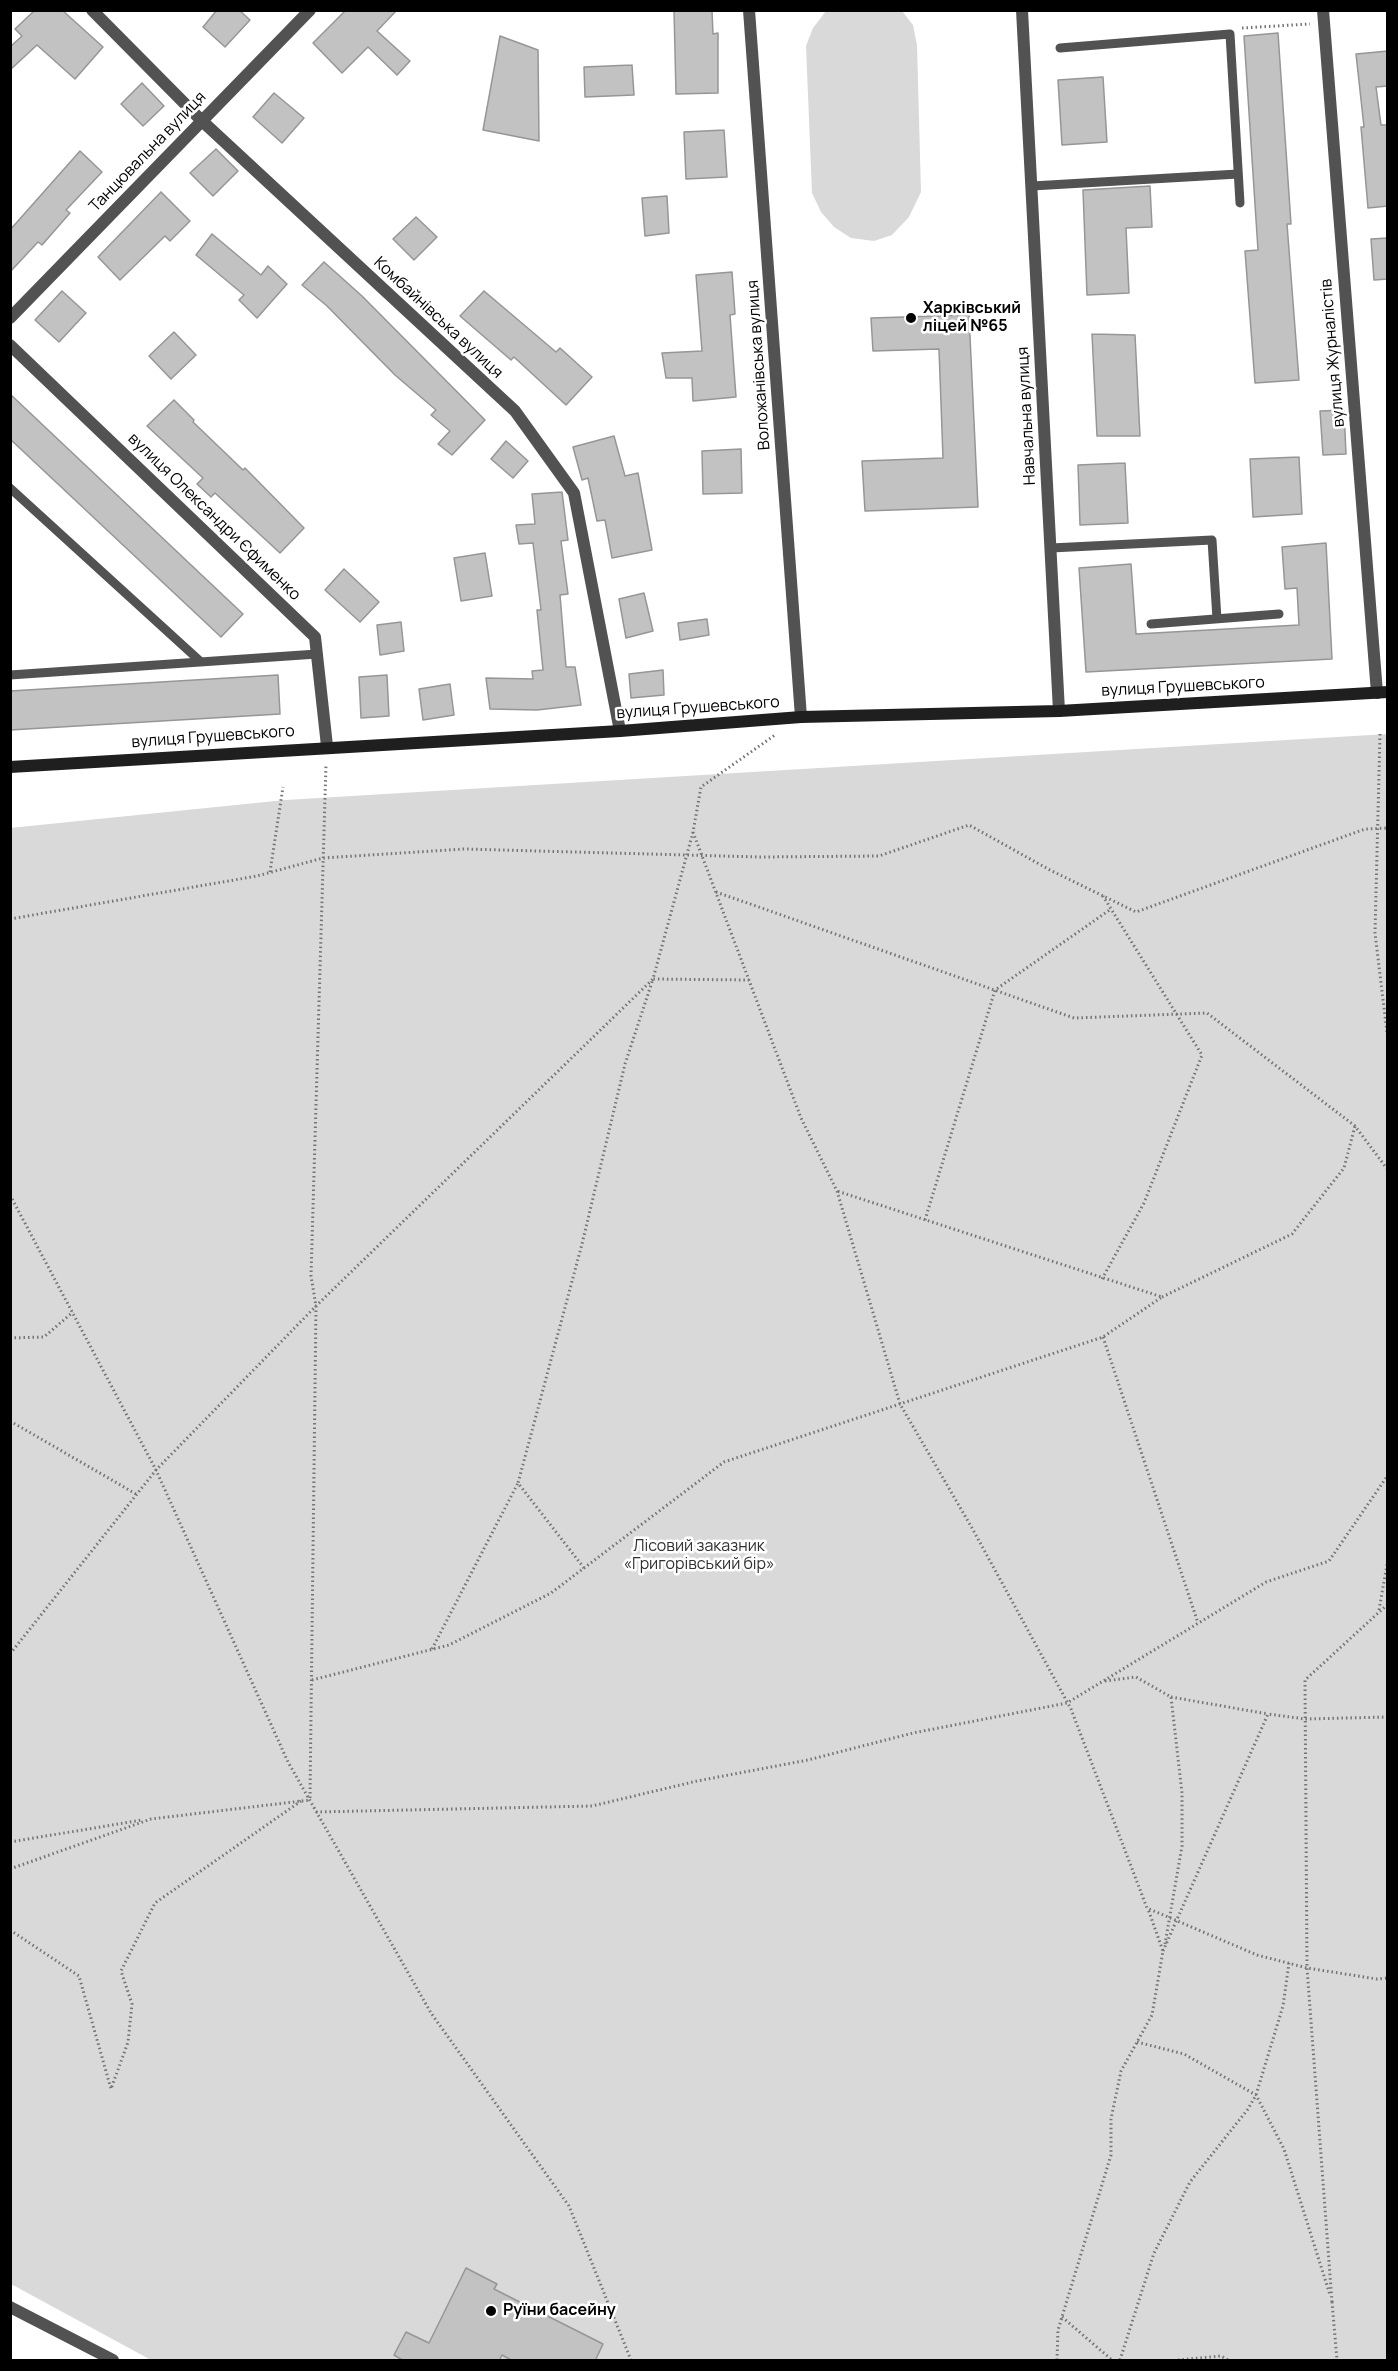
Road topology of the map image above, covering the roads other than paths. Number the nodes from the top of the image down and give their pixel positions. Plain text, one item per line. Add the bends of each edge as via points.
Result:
1 (92, 10) edge
2 (310, 10) edge
3 (749, 10) edge
4 (1022, 10) edge
5 (1323, 10) edge
6 (1060, 48) dead end
7 (201, 120) junction
8 (1238, 174) junction
9 (1032, 186) junction
10 (1240, 203) dead end
11 (10, 318) edge
12 (10, 345) edge
13 (10, 488) edge
14 (1051, 548) junction
15 (1279, 614) dead end
16 (1217, 619) junction
17 (1151, 624) dead end
18 (316, 654) junction
19 (201, 662) junction
20 (10, 675) edge
21 (1382, 692) edge
22 (1059, 711) junction
23 (801, 717) junction
24 (620, 731) junction
25 (327, 746) junction
26 (10, 767) edge
27 (10, 2307) edge
28 (113, 2361) edge

1 - 7 street, Комбайнівська вулиця
2 - 7 street, Танцювальна вулиця
3 - 23 street, Воложанівська вулиця
4 - 9 street, Навчальна вулиця
5 - 21 street, вулиця Журналістів
6 - 8 lane via 1230,34
7 - 11 street, Танцювальна вулиця
7 - 24 street, Комбайнівська вулиця via 515,411 574,493
8 - 9 lane
8 - 10 lane
9 - 14 street, Навчальна вулиця
12 - 18 street, вулиця Олександри Єфименко via 315,637
13 - 19 lane
14 - 16 lane via 1212,540
14 - 22 street, Навчальна вулиця
15 - 16 lane
16 - 17 lane
18 - 19 lane
18 - 25 street, вулиця Олександри Єфименко
19 - 20 lane
21 - 22 street, вулиця Грушевського
22 - 23 street, вулиця Грушевського
23 - 24 street, вулиця Грушевського
24 - 25 street, вулиця Грушевського
25 - 26 street, вулиця Грушевського
27 - 28 street

